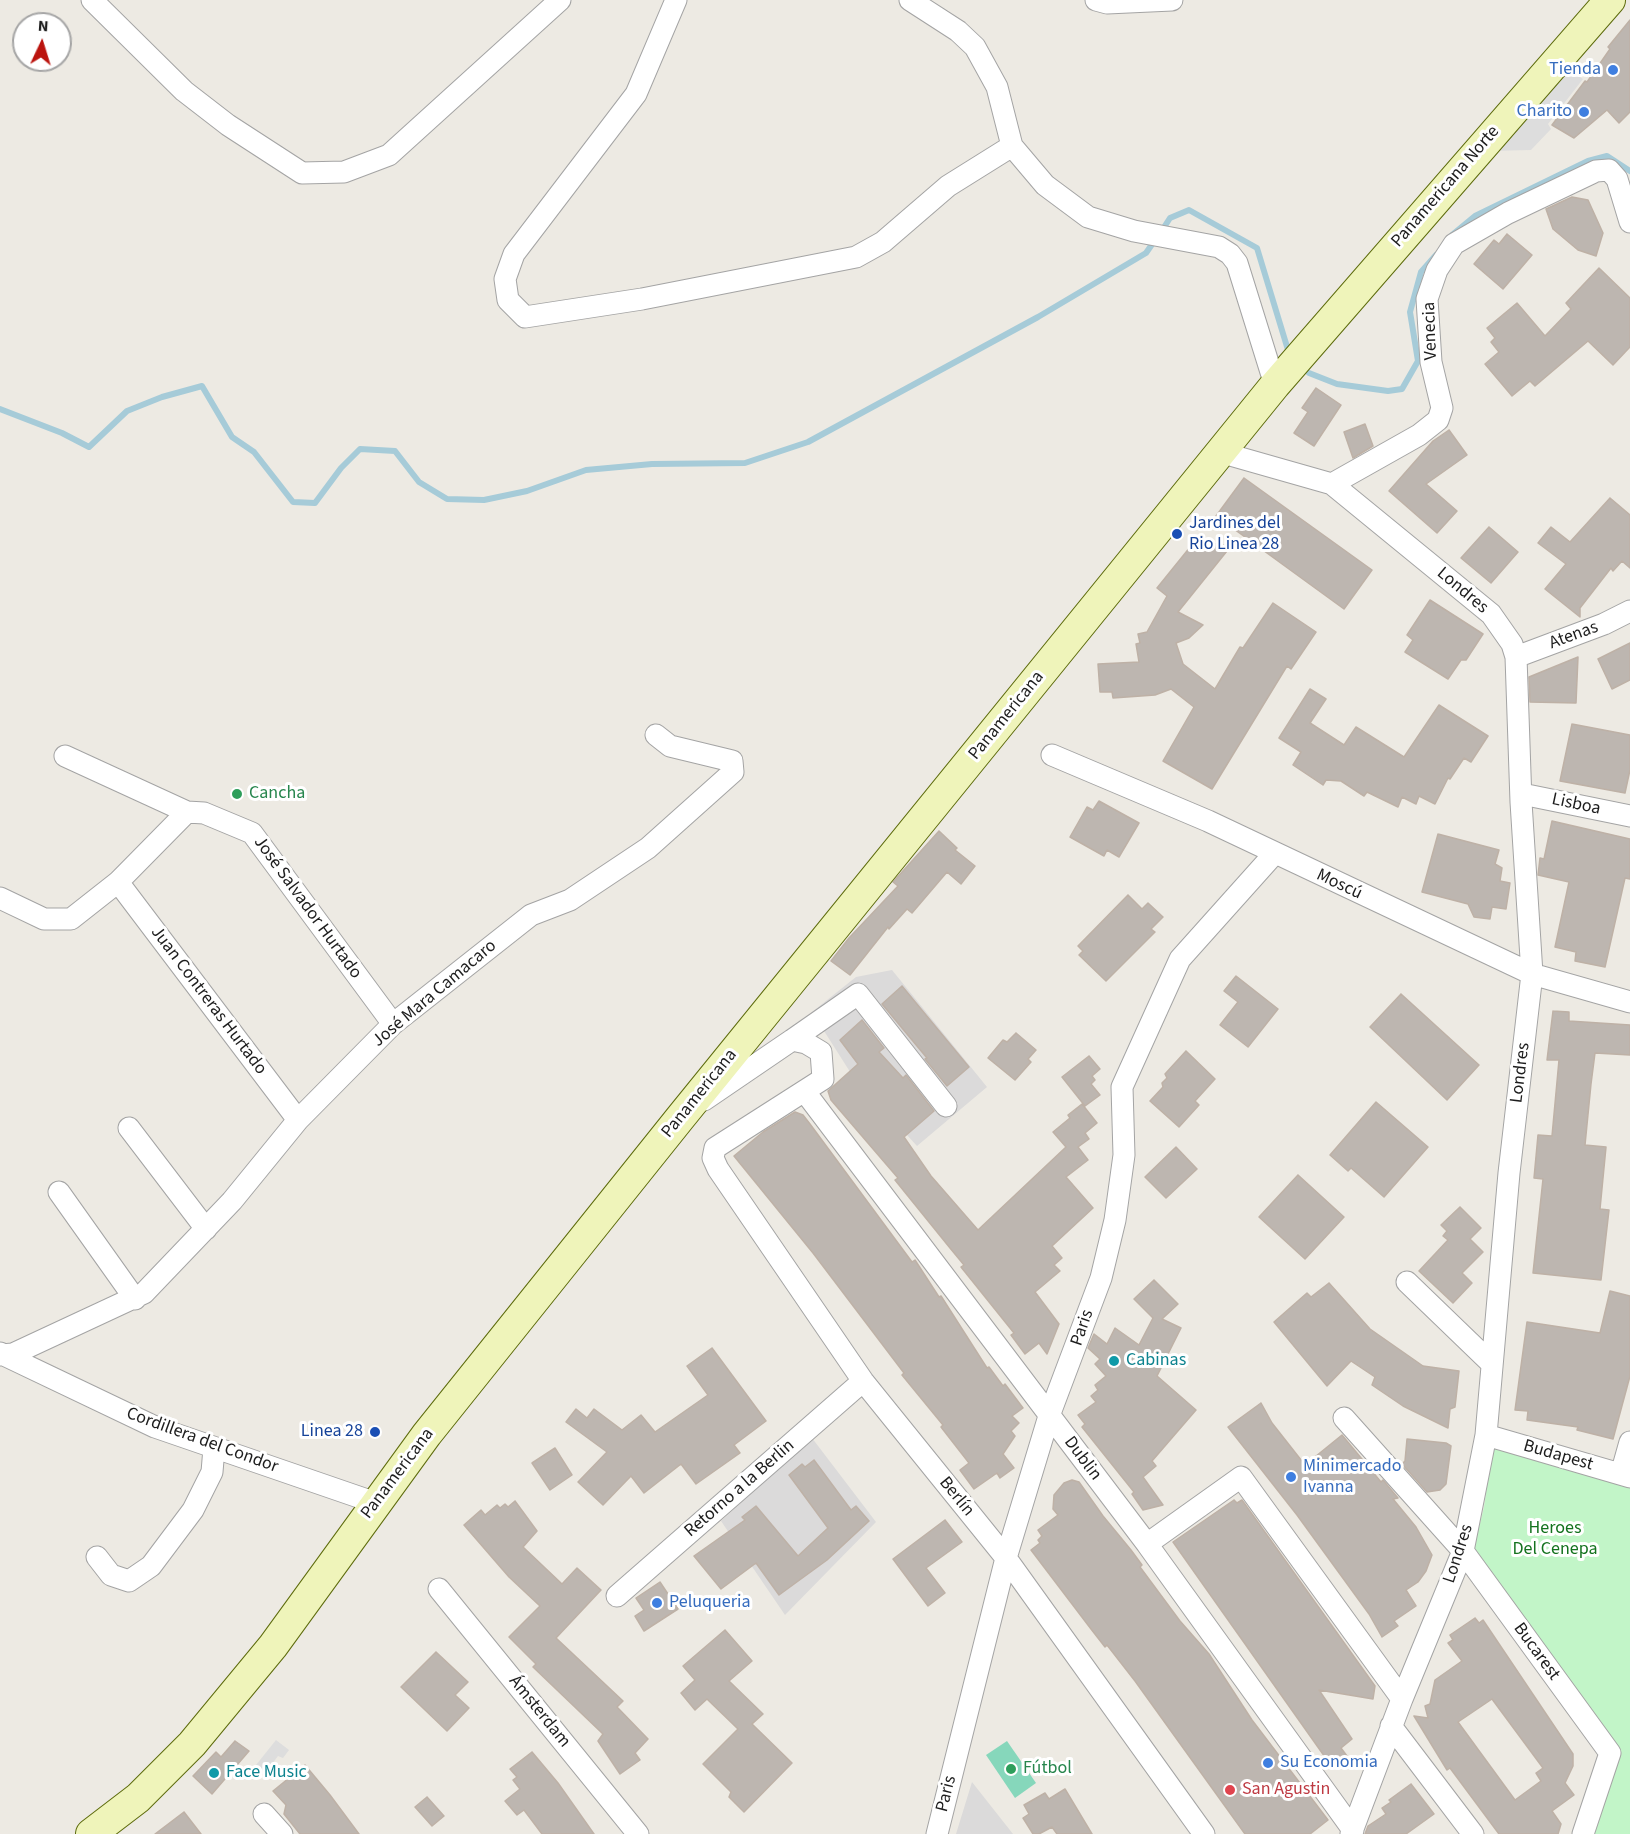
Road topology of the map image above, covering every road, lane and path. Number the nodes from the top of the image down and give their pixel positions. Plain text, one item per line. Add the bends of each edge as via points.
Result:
1 (92, 0) edge
2 (560, 0) edge
3 (676, 0) edge
4 (910, 0) edge
5 (1096, 0) edge
6 (1172, 0) edge
7 (1610, 0) edge
8 (1012, 146) junction
9 (1630, 222) edge
10 (1306, 347) joint
11 (1275, 385) junction
12 (1223, 453) junction
13 (1332, 484) junction
14 (1630, 611) edge
15 (1516, 657) junction
16 (656, 735) dead end
17 (1052, 755) dead end
18 (66, 756) dead end
19 (1522, 794) junction
20 (187, 812) junction
21 (1630, 816) edge
22 (1274, 854) junction
23 (118, 882) junction
24 (0, 898) edge
25 (1532, 974) junction
26 (1630, 1002) edge
27 (393, 1024) junction
28 (792, 1040) junction
29 (805, 1092) junction
30 (946, 1106) dead end
31 (680, 1118) junction
32 (297, 1120) junction
33 (129, 1128) dead end
34 (59, 1192) dead end
35 (206, 1229) junction
36 (1407, 1282) dead end
37 (135, 1299) junction
38 (0, 1354) edge
39 (1492, 1364) junction
40 (863, 1381) junction
41 (1049, 1416) junction
42 (1344, 1418) dead end
43 (1486, 1435) junction
44 (1630, 1442) edge
45 (214, 1448) junction
46 (1626, 1475) edge
47 (376, 1503) junction
48 (1147, 1544) junction
49 (1463, 1551) junction
50 (98, 1557) dead end
51 (1006, 1558) junction
52 (439, 1589) dead end
53 (617, 1596) dead end
54 (1402, 1698) junction
55 (1391, 1726) junction
56 (264, 1814) dead end
57 (1352, 1832) edge
58 (91, 1834) edge
59 (282, 1834) edge
60 (638, 1834) edge
61 (937, 1834) edge
62 (1203, 1834) edge
63 (1473, 1834) edge
64 (1582, 1834) edge

1 - 2 street via 184,90 302,173 344,172 389,155
3 - 8 street via 636,94 514,254 505,279 506,289 508,300 525,316 559,314 856,257 883,242 948,186
4 - 8 street via 958,31 975,47 997,87
5 - 6 street
7 - 10 main road, Panamericana Norte
8 - 11 street via 1045,185 1088,217 1134,231 1219,247 1237,263
9 - 13 street, Venecia via 1617,179 1609,170 1596,171 1454,244 1437,270 1427,299 1431,362 1442,408 1438,420 1419,435
10 - 11 main road, Panamericana
11 - 12 main road, Panamericana
12 - 13 street, Londres
12 - 31 main road, Panamericana
13 - 15 street, Londres via 1491,614 1512,644
14 - 15 street, Atenas
15 - 19 street, Londres
16 - 27 street, José Mara Camacaro via 670,746 732,760 733,772 648,848 570,900 531,915
17 - 22 street, Moscú via 1208,820
18 - 20 street, José Salvador Hurtado
19 - 21 street, Lisboa
19 - 25 street, Londres
20 - 23 street
20 - 27 street, José Salvador Hurtado via 204,813 252,833
22 - 25 street, Moscú
22 - 41 street, Paris via 1180,959 1122,1087 1124,1155 1116,1220 1101,1278
23 - 24 street via 71,919 57,921 33,915
23 - 32 street, Juan Contreras Hurtado
25 - 26 street, Moscú
25 - 39 street, Londres
27 - 32 street, José Mara Camacaro
28 - 29 street via 821,1052 823,1079
28 - 30 street via 858,993
28 - 31 street
29 - 40 street, Berlín via 715,1148 713,1158
29 - 41 street, Dublin
31 - 47 main road, Panamericana
32 - 35 street, José Mara Camacaro via 240,1193
33 - 35 street
34 - 37 street
35 - 37 street, José Mara Camacaro
36 - 39 street
37 - 38 street, José Mara Camacaro via 13,1354
38 - 45 street, Cordillera del Condor via 155,1427
39 - 43 street, Londres
40 - 51 street, Berlín
40 - 53 street, Retorno a la Berlin
41 - 48 street, Dublin
41 - 51 street, Paris
42 - 49 street, Bucarest
43 - 46 street, Budapest
43 - 49 street, Londres
44 - 46 street
45 - 47 street, Cordillera del Condor
45 - 50 street via 212,1472 193,1510 151,1566 129,1581 111,1575
47 - 58 main road, Panamericana via 273,1646 192,1744 138,1798
48 - 54 street via 1241,1477
48 - 57 street, Dublin
49 - 54 street, Londres
49 - 64 street, Bucarest via 1610,1753
51 - 61 street, Paris
51 - 62 street, Berlín
52 - 60 street, Ámsterdam
54 - 55 street, Londres
55 - 57 street, Londres
55 - 63 street
56 - 59 street

